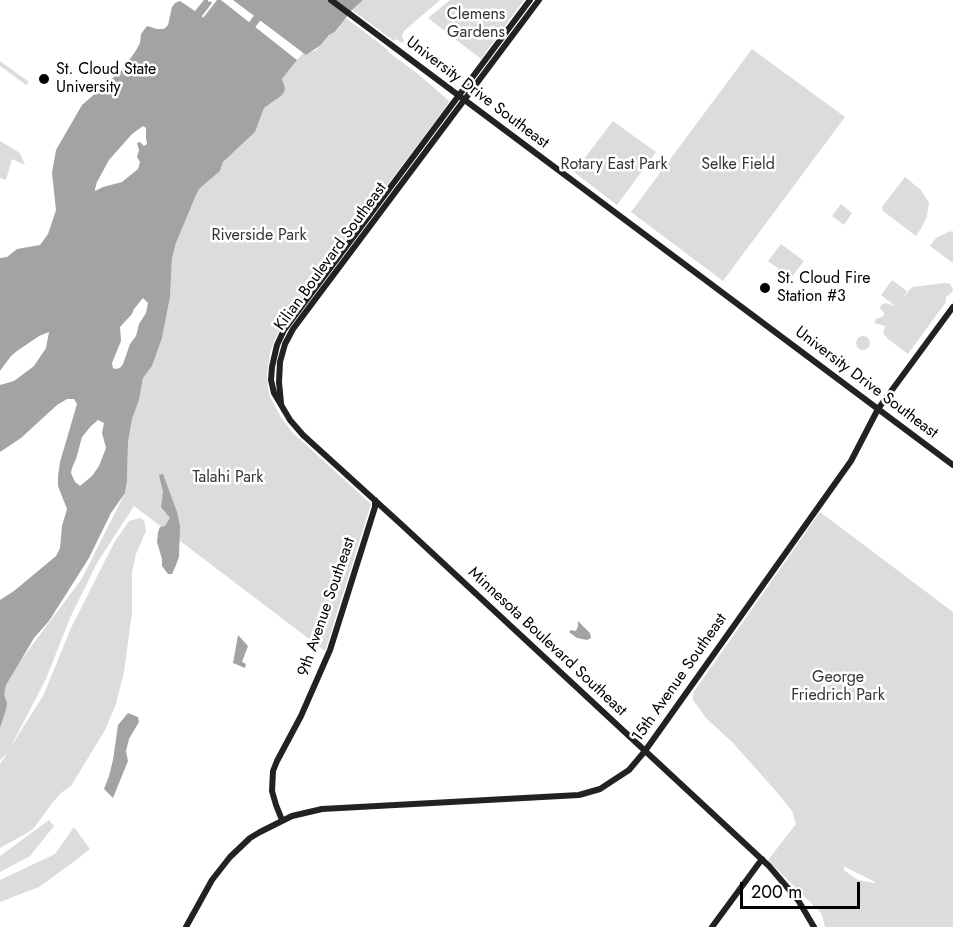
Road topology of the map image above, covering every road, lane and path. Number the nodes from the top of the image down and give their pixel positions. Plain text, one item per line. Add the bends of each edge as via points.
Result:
1 (331, 0) edge
2 (530, 0) edge
3 (539, 0) edge
4 (462, 98) junction
5 (953, 307) edge
6 (281, 407) joint
7 (878, 409) junction
8 (953, 465) edge
9 (375, 500) junction
10 (645, 751) junction
11 (282, 820) junction
12 (762, 859) junction
13 (186, 927) edge
14 (712, 927) edge
15 (814, 927) edge

1 - 4 street, University Drive Southeast
2 - 4 street, Kilian Boulevard Southeast
3 - 4 street, Kilian Boulevard Southeast
4 - 6 street, Kilian Boulevard Southeast via 289,336 280,362
4 - 7 street, University Drive Southeast
5 - 7 street, 15th Avenue Southeast
6 - 9 street, Minnesota Boulevard Southeast via 303,435
7 - 8 street, University Drive Southeast
7 - 10 street, 15th Avenue Southeast via 851,460
9 - 10 street, Minnesota Boulevard Southeast
9 - 11 street, 9th Avenue Southeast via 330,650 273,771 272,790
10 - 11 street, 15th Avenue Southeast via 620,777 579,795 322,809
10 - 12 street, Minnesota Boulevard Southeast
11 - 13 street, 15th Avenue Southeast via 250,838 230,857
12 - 14 street
12 - 15 street, Minnesota Boulevard Southeast via 792,892

